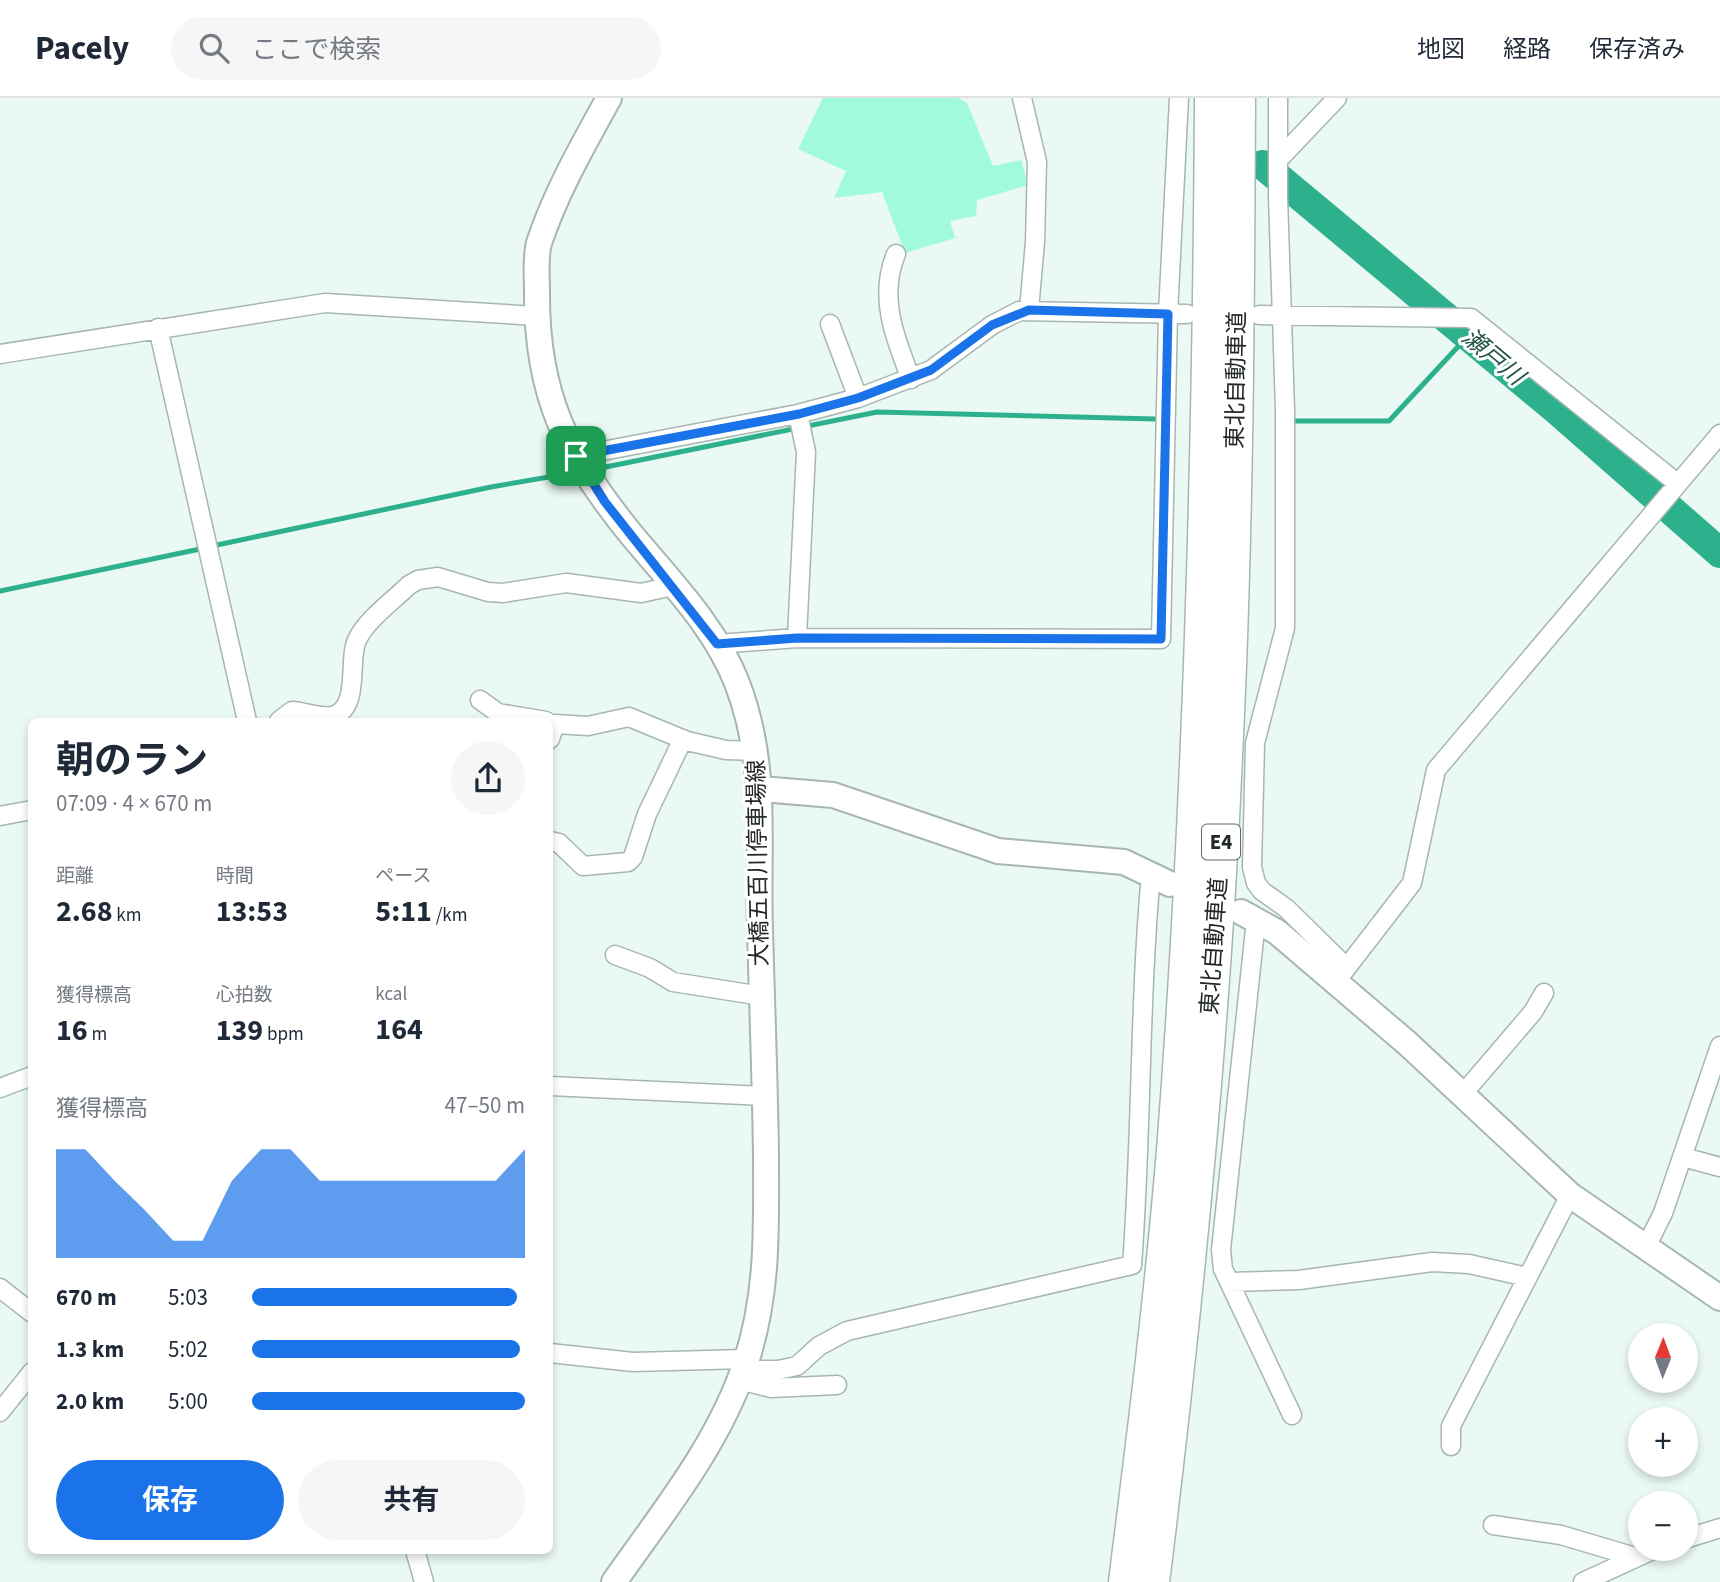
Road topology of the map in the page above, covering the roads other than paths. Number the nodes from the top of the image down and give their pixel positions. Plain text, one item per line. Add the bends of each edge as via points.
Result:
1 (609, 98) edge
2 (1022, 98) edge
3 (1179, 98) edge
4 (1211, 98) edge
5 (1239, 98) edge
6 (1278, 98) edge
7 (1337, 98) edge
8 (1279, 163) junction
9 (896, 254) dead end
10 (1029, 310) junction
11 (1168, 314) junction
12 (1187, 314) dead end
13 (1259, 315) dead end
14 (1280, 315) junction
15 (537, 316) junction
16 (831, 324) dead end
17 (158, 328) junction
18 (0, 354) edge
19 (911, 379) junction
20 (858, 398) junction
21 (801, 423) junction
22 (1720, 434) edge
23 (583, 466) junction
24 (1672, 489) junction
25 (673, 586) junction
26 (797, 638) junction
27 (717, 644) junction
28 (480, 700) dead end
29 (246, 718) edge
30 (283, 718) edge
31 (518, 718) edge
32 (553, 726) edge
33 (683, 739) junction
34 (756, 751) junction
35 (761, 789) junction
36 (28, 811) edge
37 (0, 816) edge
38 (553, 842) edge
39 (1160, 879) joint
40 (1249, 916) joint
41 (615, 955) dead end
42 (1341, 976) junction
43 (1544, 993) dead end
44 (762, 996) junction
45 (1720, 1046) edge
46 (28, 1078) edge
47 (553, 1086) edge
48 (0, 1088) edge
49 (1462, 1095) junction
50 (766, 1096) junction
51 (1683, 1157) junction
52 (1720, 1167) edge
53 (1570, 1195) junction
54 (1645, 1249) junction
55 (1527, 1277) junction
56 (1231, 1282) junction
57 (0, 1288) edge
58 (1720, 1298) edge
59 (28, 1309) edge
60 (553, 1353) edge
61 (743, 1370) junction
62 (28, 1377) edge
63 (838, 1385) dead end
64 (0, 1412) edge
65 (1292, 1415) dead end
66 (1451, 1446) dead end
67 (1493, 1525) dead end
68 (1720, 1528) edge
69 (1698, 1535) edge
70 (416, 1554) edge
71 (1628, 1555) edge
72 (1628, 1560) edge
73 (424, 1582) edge
74 (614, 1582) edge
75 (1125, 1582) edge
76 (1153, 1582) edge
77 (1583, 1582) edge

1 - 15 main road, 大橋五百川停車場線 via 576,155 538,248
2 - 10 street via 1037,162
3 - 11 street
4 - 75 highway, 東北自動車道 / E4 via 1204,578 1187,948 1154,1351
5 - 76 highway, 東北自動車道 / E4 via 1226,758 1200,1159
6 - 8 street
7 - 8 street
8 - 14 street
9 - 19 street via 886,285
10 - 11 street
10 - 19 street via 1003,318 950,358
11 - 12 street
11 - 26 street via 1161,639
13 - 14 street
14 - 24 street via 1471,318
14 - 42 street via 1285,628 1255,743 1252,867 1262,891 1286,908
15 - 17 street via 325,303
15 - 23 main road, 大橋五百川停車場線 via 553,412
16 - 20 street
17 - 18 street
17 - 29 street
19 - 20 street
20 - 21 street
21 - 23 street
21 - 26 street via 806,452
22 - 24 street
23 - 25 main road, 大橋五百川停車場線 via 605,502
24 - 42 street via 1436,770 1412,883
25 - 27 main road, 大橋五百川停車場線
25 - 30 street via 641,593 566,583 503,593 438,577 418,580 359,637 344,709 323,716 292,711
26 - 27 street
27 - 34 main road, 大橋五百川停車場線 via 738,685
28 - 31 street via 498,713
32 - 33 street via 588,726 629,716
33 - 34 street via 726,750
33 - 38 street via 628,862 583,866
34 - 35 main road, 大橋五百川停車場線
35 - 39 main road via 833,796 998,851 1124,862
35 - 44 main road, 大橋五百川停車場線
36 - 37 street
39 - 61 street via 1132,1265 847,1332 819,1346 797,1366
40 - 42 main road
40 - 56 street via 1221,1250 1223,1269
41 - 44 street via 673,982
42 - 49 main road
43 - 49 street
44 - 50 main road, 大橋五百川停車場線
45 - 51 street
46 - 48 street
47 - 50 street
49 - 53 main road
50 - 61 main road, 大橋五百川停車場線 via 766,1273
51 - 52 street
51 - 54 street
53 - 54 main road
53 - 55 street
54 - 58 main road
55 - 56 street via 1432,1262 1299,1280
55 - 66 street via 1451,1426
56 - 65 street
57 - 59 street
60 - 61 street
61 - 63 street via 771,1388
61 - 74 main road, 大橋五百川停車場線 via 721,1424
62 - 64 street
67 - 71 street via 1561,1535
68 - 69 street
70 - 73 street
72 - 77 street

